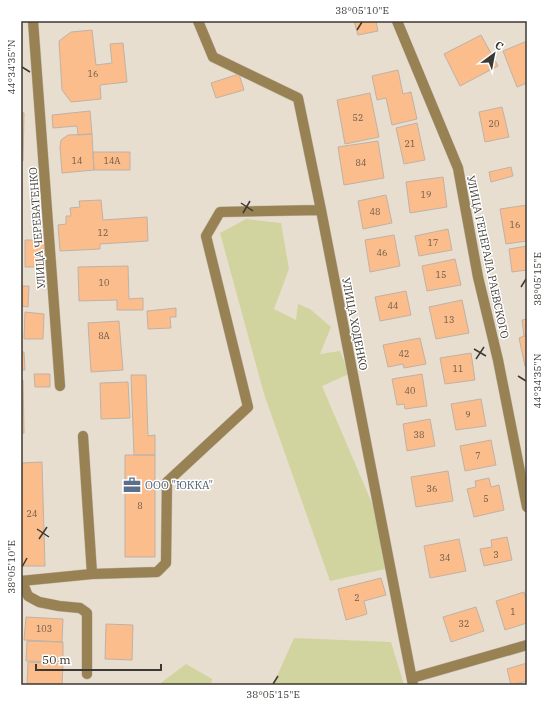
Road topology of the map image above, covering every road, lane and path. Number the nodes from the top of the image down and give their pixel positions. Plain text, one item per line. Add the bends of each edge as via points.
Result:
1 (33, 21) edge
2 (198, 21) edge
3 (396, 21) edge
4 (321, 210) junction
5 (60, 386) dead end
6 (83, 436) dead end
7 (527, 507) edge
8 (92, 574) junction
9 (21, 581) edge
10 (527, 645) edge
11 (87, 674) dead end
12 (413, 681) edge

1 - 5 street, УЛИЦА ЧЕРЕВАТЕНКО
2 - 4 street, УЛИЦА ХОДЕНКО via 213,57 298,98
3 - 7 street, УЛИЦА ГЕНЕРАЛА РАЕВСКОГО via 458,168 478,277 498,360
4 - 8 street via 220,212 206,236 248,407 167,482 166,563 157,572
4 - 12 street, УЛИЦА ХОДЕНКО
6 - 8 street
8 - 9 street
9 - 11 street via 28,596 39,602 80,608 87,613
10 - 12 street

